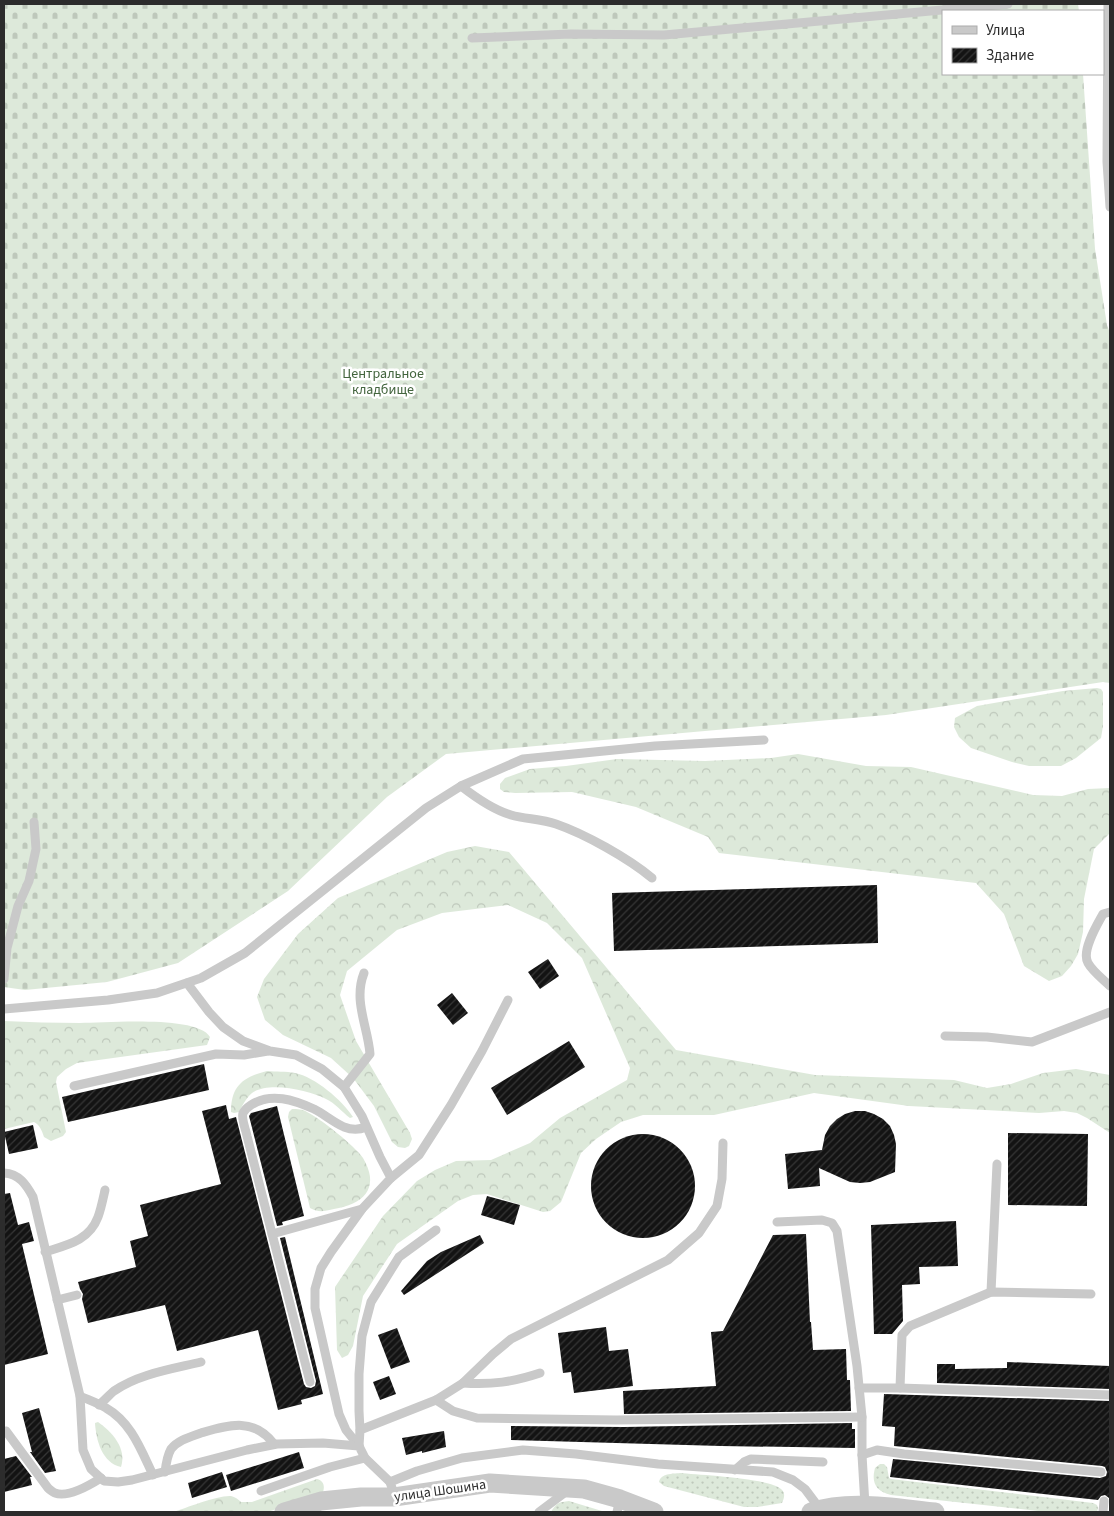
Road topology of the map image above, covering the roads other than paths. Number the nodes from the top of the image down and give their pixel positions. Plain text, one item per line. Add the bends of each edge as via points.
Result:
1 (1008, 4) edge
2 (1108, 4) edge
3 (472, 38) dead end
4 (1110, 183) edge
5 (1110, 207) edge
6 (764, 740) dead end
7 (461, 786) junction
8 (34, 822) dead end
9 (652, 878) dead end
10 (1110, 912) edge
11 (364, 974) dead end
12 (4, 979) edge
13 (188, 983) junction
14 (1110, 986) edge
15 (508, 1000) dead end
16 (4, 1009) edge
17 (1110, 1012) edge
18 (945, 1036) dead end
19 (270, 1051) junction
20 (74, 1086) dead end
21 (344, 1087) junction
22 (366, 1127) junction
23 (723, 1142) dead end
24 (997, 1164) dead end
25 (4, 1173) edge
26 (391, 1178) junction
27 (105, 1190) dead end
28 (362, 1209) junction
29 (777, 1222) dead end
30 (436, 1230) dead end
31 (272, 1234) junction
32 (45, 1252) junction
33 (991, 1292) junction
34 (1091, 1294) dead end
35 (77, 1295) dead end
36 (57, 1300) junction
37 (200, 1362) dead end
38 (540, 1373) dead end
39 (310, 1382) dead end
40 (463, 1383) junction
41 (859, 1388) junction
42 (900, 1388) junction
43 (1110, 1394) edge
44 (80, 1396) junction
45 (436, 1400) junction
46 (99, 1405) junction
47 (862, 1417) junction
48 (360, 1430) junction
49 (6, 1431) dead end
50 (274, 1444) junction
51 (359, 1446) junction
52 (862, 1455) junction
53 (365, 1458) junction
54 (823, 1462) dead end
55 (735, 1470) junction
56 (165, 1472) junction
57 (1101, 1472) dead end
58 (153, 1475) junction
59 (101, 1478) junction
60 (572, 1488) junction
61 (392, 1490) junction
62 (261, 1491) dead end
63 (1104, 1501) dead end
64 (865, 1505) junction
65 (618, 1506) edge
66 (815, 1511) edge
67 (284, 1512) edge
68 (539, 1512) edge
69 (654, 1512) edge
70 (935, 1512) edge
71 (1103, 1512) edge

1 - 3 lane via 664,35
2 - 4 lane
4 - 5 lane
6 - 7 lane via 655,746 523,759
7 - 9 lane via 475,797 510,814 573,830
7 - 13 lane via 426,808 245,954
8 - 12 lane via 36,849 7,948
10 - 14 lane via 1103,914 1086,955 1088,964
11 - 21 lane via 359,999 370,1054
13 - 16 lane via 138,996
13 - 19 lane via 223,1027
15 - 26 lane via 451,1105 419,1155
17 - 18 lane via 1032,1042
19 - 20 lane via 244,1055 216,1054
19 - 21 lane via 296,1055 322,1069
21 - 22 lane
22 - 26 lane
22 - 31 lane via 358,1130 344,1127 315,1109 276,1098 260,1100 248,1107 243,1116
23 - 40 lane via 717,1206 698,1233 668,1260 511,1339
24 - 33 lane
25 - 32 lane via 26,1184 33,1197
26 - 28 lane
27 - 32 lane via 93,1228 83,1238
28 - 31 lane
28 - 51 lane via 321,1268 315,1289 315,1308 339,1414 346,1430
29 - 41 lane via 822,1220 832,1223 837,1231
30 - 48 lane via 399,1257 371,1302 360,1355
31 - 39 lane
32 - 36 lane
33 - 34 lane
33 - 42 lane via 910,1326 902,1335
35 - 36 lane
36 - 44 lane
37 - 46 lane via 131,1382
38 - 40 lane via 500,1383
40 - 45 lane
41 - 42 lane
41 - 47 lane
42 - 43 lane
44 - 46 lane
44 - 59 lane via 83,1450 91,1469
45 - 47 lane via 453,1411 477,1418
45 - 48 lane
46 - 58 lane via 127,1426
47 - 52 lane
48 - 51 lane
49 - 59 lane via 54,1493 64,1494 83,1488
50 - 51 lane
50 - 56 lane
50 - 56 lane via 257,1428 227,1425 176,1444 169,1454
51 - 53 lane
52 - 57 lane via 877,1450
52 - 64 lane
53 - 61 lane
53 - 62 lane
54 - 55 lane via 752,1459
55 - 61 lane via 524,1450 462,1458 417,1471
55 - 66 lane via 774,1472 793,1480 805,1489
56 - 58 lane
58 - 59 lane via 118,1482
60 - 61 street, улица Шошина via 490,1483
60 - 65 street, улица Шошина via 584,1489
60 - 68 lane
61 - 67 street, улица Шошина via 321,1501
63 - 71 lane
64 - 66 street
64 - 70 street
65 - 69 street, улица Шошина

